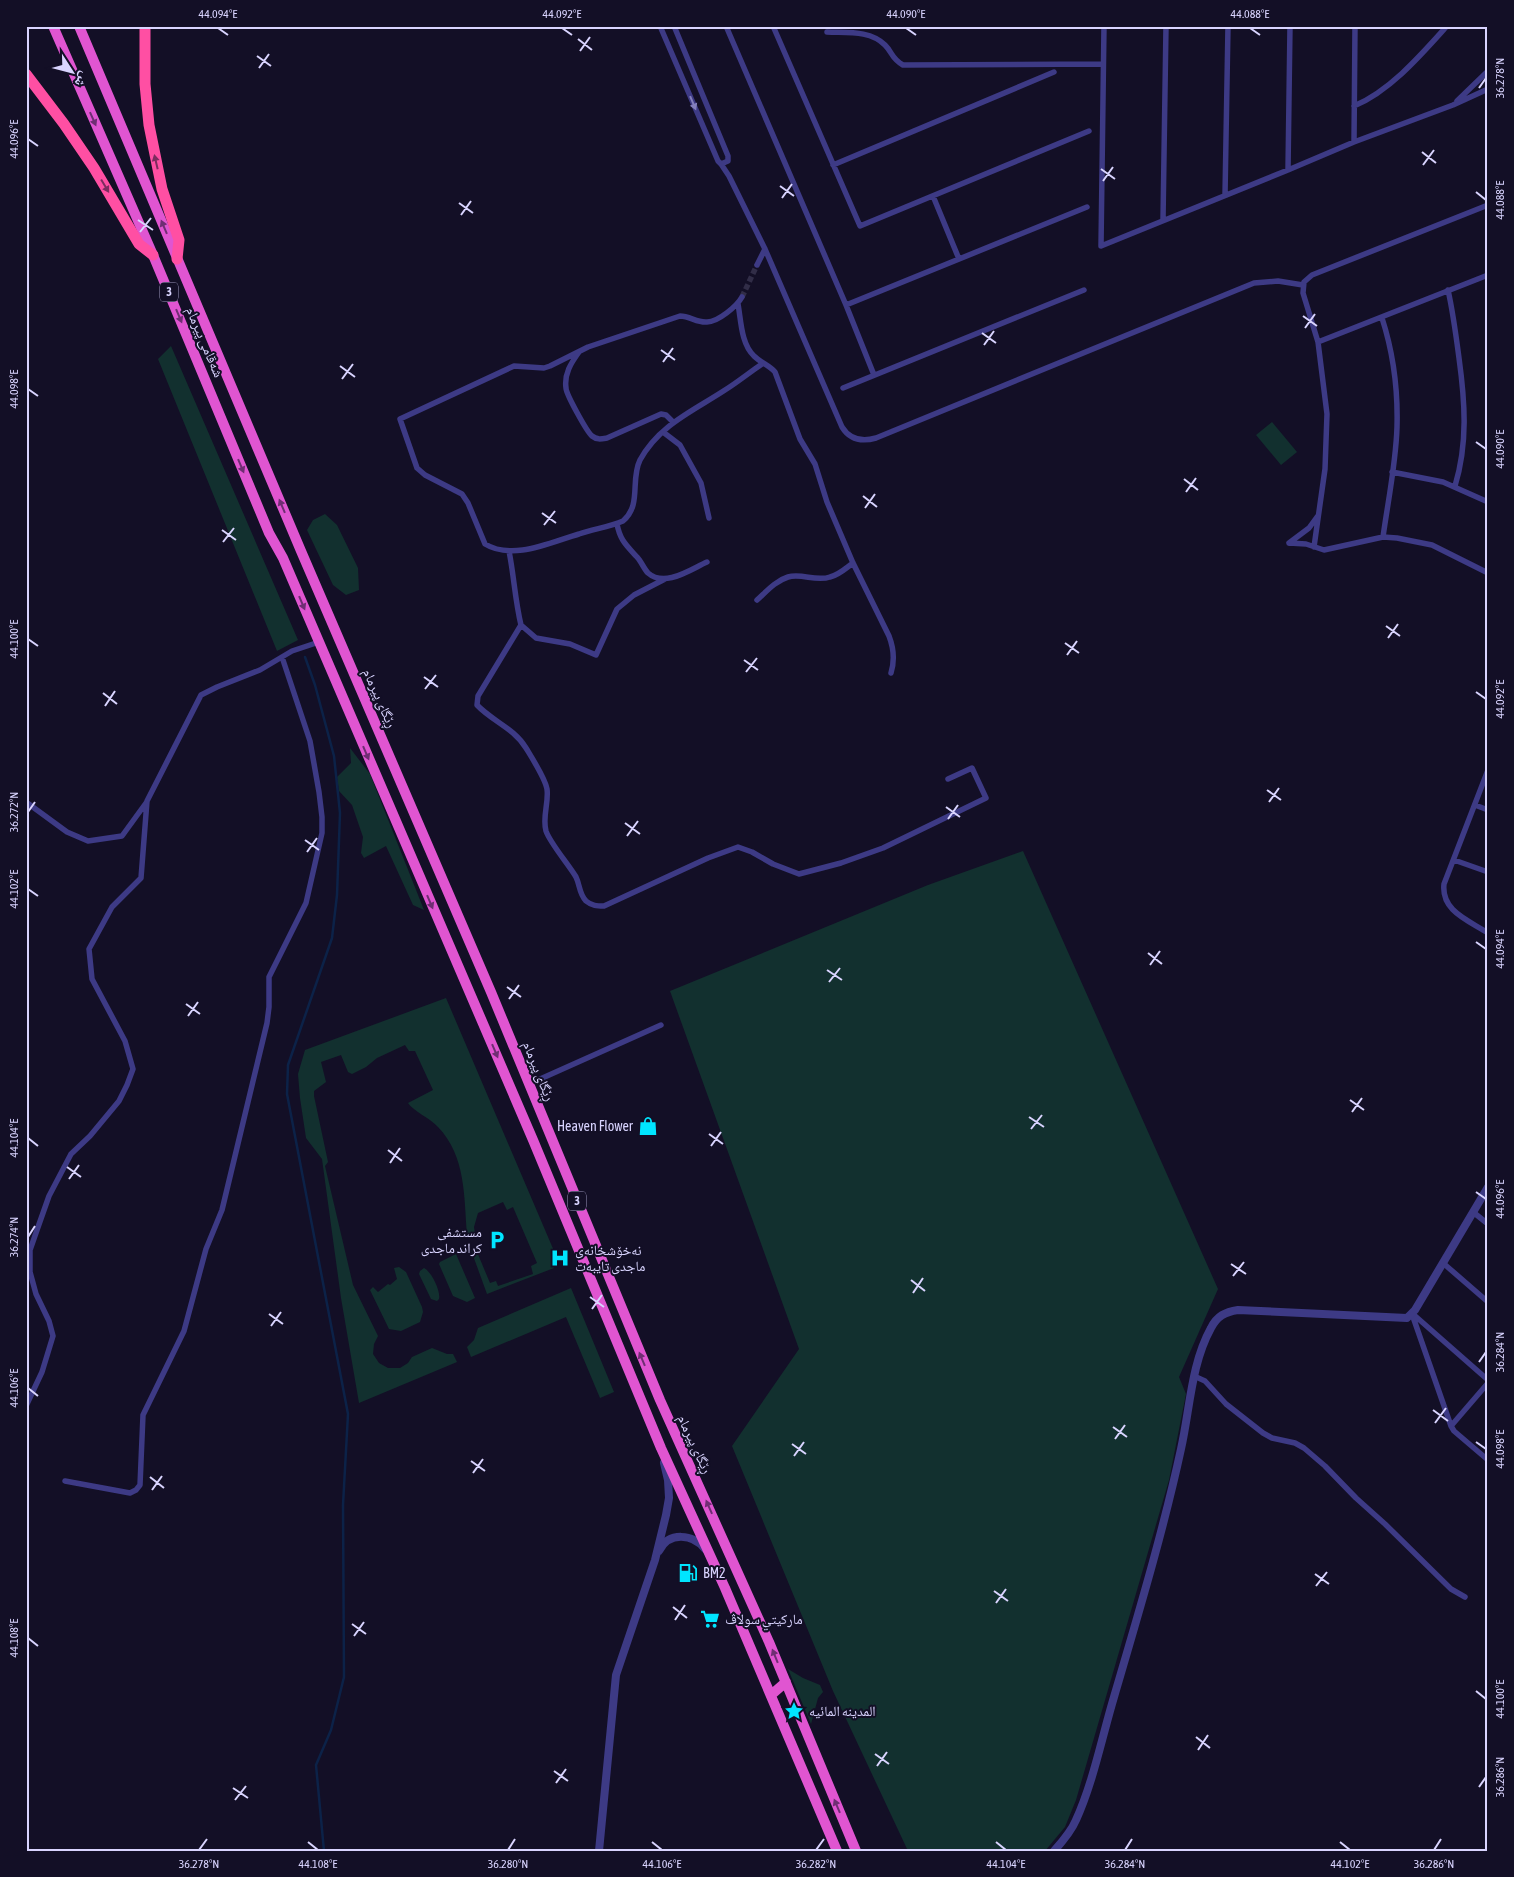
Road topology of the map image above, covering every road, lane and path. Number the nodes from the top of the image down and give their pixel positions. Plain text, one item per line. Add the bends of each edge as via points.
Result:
1 (52, 26) edge
2 (79, 26) edge
3 (145, 26) edge
4 (660, 26) edge
5 (674, 26) edge
6 (726, 26) edge
7 (773, 26) edge
8 (1104, 26) edge
9 (1166, 26) edge
10 (1228, 26) edge
11 (1290, 26) edge
12 (1447, 26) edge
13 (1356, 27) edge
14 (827, 32) dead end
15 (1103, 64) junction
16 (1488, 71) edge
17 (1054, 72) dead end
18 (26, 74) edge
19 (695, 77) junction
20 (684, 81) junction
21 (1488, 89) edge
22 (1453, 105) junction
23 (1354, 106) junction
24 (1090, 131) dead end
25 (1354, 142) junction
26 (721, 164) junction
27 (833, 164) junction
28 (1288, 170) junction
29 (1225, 195) junction
30 (932, 196) junction
31 (1488, 205) edge
32 (1088, 207) dead end
33 (1164, 220) junction
34 (765, 249) junction
35 (153, 255) junction
36 (177, 259) junction
37 (959, 259) junction
38 (757, 265) tunnel mouth
39 (1488, 275) edge
40 (1303, 285) junction
41 (1084, 290) dead end
42 (1448, 290) junction
43 (742, 297) tunnel mouth
44 (738, 304) junction
45 (846, 305) junction
46 (1382, 318) junction
47 (1318, 342) junction
48 (581, 351) junction
49 (762, 364) junction
50 (874, 375) junction
51 (843, 388) dead end
52 (673, 422) junction
53 (663, 432) junction
54 (1392, 472) junction
55 (1455, 486) junction
56 (1488, 502) edge
57 (1320, 510) junction
58 (709, 518) dead end
59 (617, 524) junction
60 (1383, 537) junction
61 (1314, 547) junction
62 (301, 551) joint
63 (510, 551) junction
64 (707, 562) dead end
65 (853, 563) junction
66 (1488, 573) edge
67 (665, 579) junction
68 (757, 600) dead end
69 (521, 624) junction
70 (318, 642) junction
71 (282, 657) junction
72 (891, 673) dead end
73 (1488, 770) edge
74 (948, 779) dead end
75 (147, 801) junction
76 (26, 802) edge
77 (1475, 805) junction
78 (1488, 810) edge
79 (1454, 860) junction
80 (1488, 872) edge
81 (1488, 933) edge
82 (661, 1025) dead end
83 (529, 1084) junction
84 (1488, 1187) edge
85 (1473, 1212) junction
86 (1488, 1224) edge
87 (1443, 1263) junction
88 (1488, 1302) edge
89 (620, 1306) junction
90 (604, 1313) junction
91 (1412, 1314) junction
92 (1194, 1376) junction
93 (1488, 1381) edge
94 (26, 1406) edge
95 (1451, 1426) junction
96 (661, 1448) junction
97 (1488, 1460) edge
98 (65, 1480) dead end
99 (710, 1556) junction
100 (655, 1560) junction
101 (1465, 1597) dead end
102 (786, 1682) junction
103 (771, 1695) junction
104 (599, 1851) edge
105 (837, 1851) edge
106 (856, 1851) edge
107 (1054, 1851) edge

1 -> 35 highway, شەقامی پیرمام / 3
36 -> 2 highway, شەقامی پیرمام / 3
36 -> 3 highway via 179,240 162,189 149,125 144,84
4 - 20 street
5 - 19 street
6 - 45 street
7 - 27 street
8 - 15 street
9 - 33 street
10 - 29 street
11 - 28 street
12 - 23 street via 1371,99
13 - 23 street
14 - 15 street via 874,37 903,65
15 - 33 street via 1101,246
16 - 22 street
17 - 27 street
18 -> 35 highway via 94,168 140,244
19 - 20 street
19 - 26 street via 728,156 728,161
20 -> 26 street
21 - 22 street
22 - 25 street
23 - 25 street
24 - 30 street
25 - 28 street
26 - 34 street
27 - 30 street via 860,226
28 - 29 street
29 - 33 street
30 - 37 street
31 - 40 street via 1312,275
32 - 37 street
34 - 38 street
34 - 40 street via 842,427 852,438 861,440 876,438 1254,283 1278,281
35 -> 70 highway, شەقامی پیرمام / 3
62 -> 36 highway, شەقامی پیرمام / 3
37 - 45 street
39 - 42 street
40 - 47 street
41 - 50 street
42 - 46 street
42 - 55 street via 1466,414 1464,447
43 - 44 street
44 - 48 street via 709,322 680,316
44 - 49 street via 746,344
45 - 50 street
46 - 47 street
46 - 54 street via 1390,348 1397,407
47 - 57 street via 1327,414
48 - 52 street via 571,364 566,389 587,431 594,437 607,438 661,414
48 - 63 street via 544,368 514,366 400,419 417,468 462,494 485,544
49 - 52 street
49 - 65 street via 775,372
50 - 51 street
52 - 53 street
53 - 58 street via 680,445 701,483
53 - 59 street via 639,461 633,508 630,516
54 - 55 street
54 - 60 street
55 - 56 street
57 - 61 street
57 - 61 street via 1309,528 1290,543
59 - 63 street via 538,547
59 - 67 street via 619,536 649,573
60 - 61 street via 1324,550
60 - 66 street via 1432,546
62 - 83 highway, ڕێگای پیرمام / 3
63 - 69 street via 515,579 514,597
64 - 67 street
65 - 68 street via 831,577 786,578
65 - 72 street via 893,648
67 - 69 street via 634,595 617,609 596,655 570,644 536,638
69 - 74 street via 478,696 477,705 510,729 525,745 547,789 546,832 577,878 582,896 596,906 604,906 738,847 799,874 883,848 986,798 972,768
70 - 71 street
70 -> 90 highway, 3
71 - 75 street via 201,695
71 - 98 street via 310,741 322,817 320,845 309,892 297,923 268,977 269,1008 222,1210 206,1249 180,1342 144,1415 140,1485 130,1493
73 - 77 street
75 - 76 street via 122,836 88,841 67,832
75 - 94 street via 141,878 112,906 89,949 92,980 124,1040 133,1069 119,1101 72,1154 49,1196 30,1250 30,1272 53,1336 42,1372
77 - 78 street
77 - 79 street
79 - 80 street
79 - 81 street via 1444,884 1445,900 1454,911
82 - 83 street
83 - 89 highway, ڕێگای پیرمام / 3
84 - 85 street
85 - 86 street
85 - 87 street
87 - 88 street
87 - 91 street
89 - 90 highway
102 -> 89 highway, ڕێگای پیرمام / 3
90 - 96 highway, 3
91 - 92 street via 1398,1318 1225,1312 1210,1329
91 - 93 street
91 - 95 street
92 - 101 street via 1205,1381 1226,1404 1263,1433 1304,1448 1451,1590
92 - 107 street via 1172,1489 1090,1780 1076,1821
93 - 95 street
95 - 97 street
96 - 99 highway, 3
96 - 100 street via 669,1498
99 - 100 street via 700,1543 684,1536 667,1541
99 - 103 highway, 3
100 - 104 street via 616,1675
102 - 103 highway
106 -> 102 highway, ڕێگای پیرمام / 3
103 - 105 highway, 3

